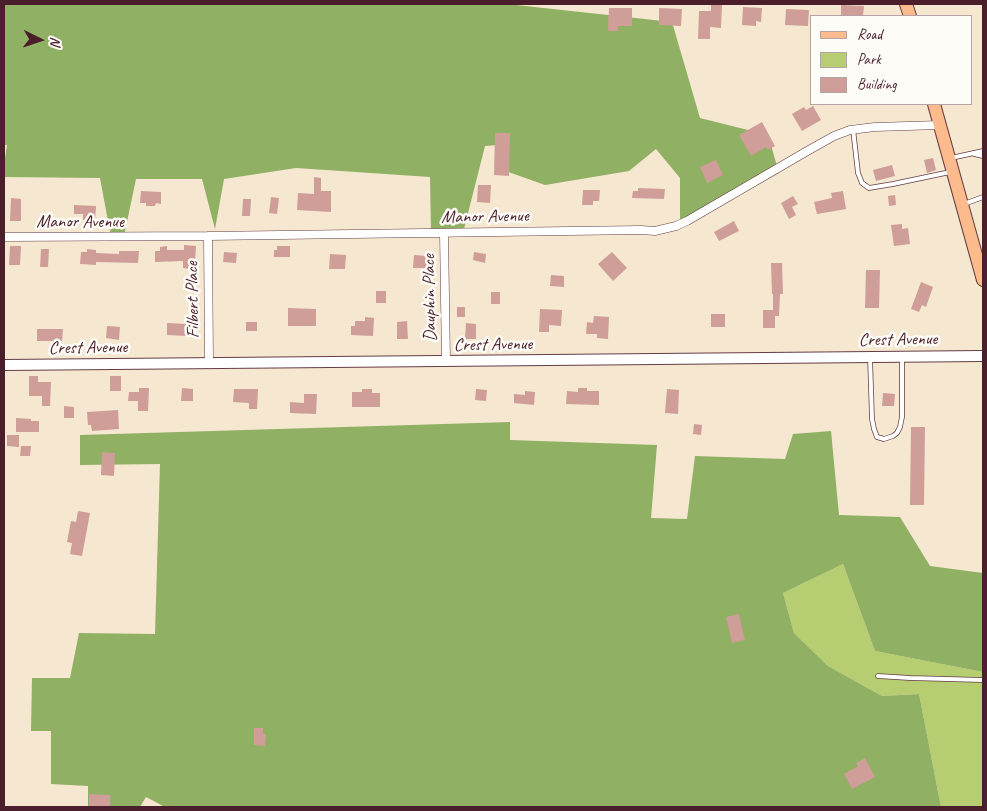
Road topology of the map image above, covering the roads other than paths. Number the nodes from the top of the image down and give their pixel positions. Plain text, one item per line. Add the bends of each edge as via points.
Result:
1 (934, 105) edge
2 (940, 125) junction
3 (853, 129) junction
4 (983, 151) edge
5 (972, 153) junction
6 (983, 156) edge
7 (949, 158) junction
8 (953, 171) junction
9 (983, 197) edge
10 (962, 205) junction
11 (444, 233) junction
12 (208, 236) junction
13 (4, 237) edge
14 (983, 280) edge
15 (870, 356) junction
16 (902, 356) junction
17 (983, 356) edge
18 (446, 362) junction
19 (209, 363) junction
20 (4, 365) edge
21 (878, 676) dead end
22 (983, 680) edge

1 - 2 main road
2 - 3 street, Manor Avenue
2 - 7 main road
3 - 8 lane via 858,173 862,183 869,188
3 - 11 street, Manor Avenue via 834,136 676,226 655,231
4 - 5 lane
5 - 6 lane
5 - 7 lane
7 - 8 main road
8 - 10 main road
9 - 10 lane
10 - 14 main road
11 - 12 street, Manor Avenue
11 - 18 street, Dauphin Place
12 - 13 street, Manor Avenue
12 - 19 street, Filbert Place
15 - 16 street, Crest Avenue
15 - 16 lane via 872,419 877,437 884,439 897,433 900,427
15 - 18 street, Crest Avenue
16 - 17 street, Crest Avenue
18 - 19 street, Crest Avenue
19 - 20 street, Crest Avenue
21 - 22 lane

